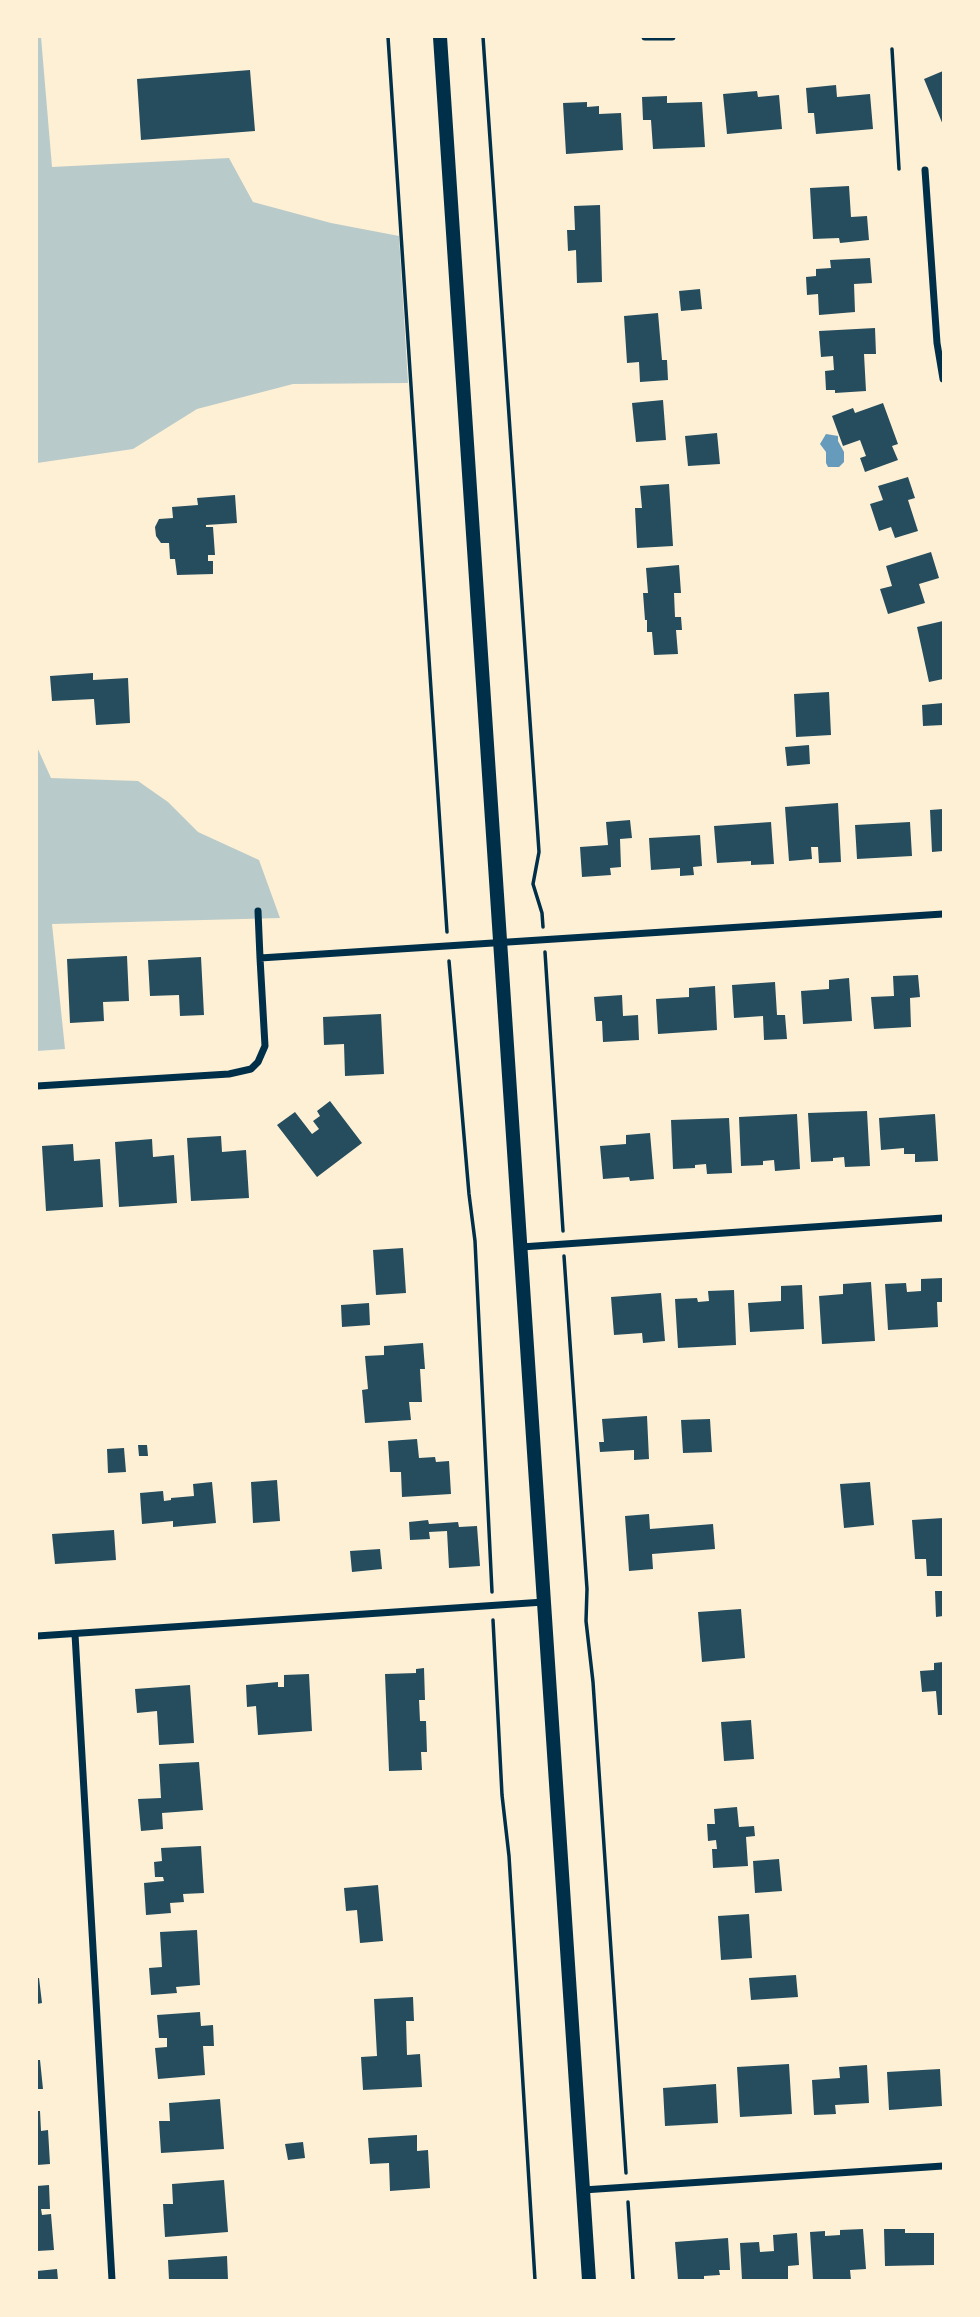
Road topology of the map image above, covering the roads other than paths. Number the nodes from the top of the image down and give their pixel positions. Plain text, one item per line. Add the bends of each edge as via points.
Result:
1 (440, 37) edge
2 (645, 37) edge
3 (672, 37) edge
4 (925, 170) dead end
5 (939, 317) edge
6 (943, 379) edge
7 (258, 911) dead end
8 (943, 914) edge
9 (500, 943) junction
10 (260, 958) junction
11 (37, 1086) edge
12 (943, 1218) edge
13 (520, 1247) junction
14 (544, 1602) junction
15 (75, 1633) junction
16 (37, 1636) edge
17 (943, 2166) edge
18 (583, 2190) junction
19 (112, 2280) edge
20 (589, 2280) edge

1 - 9 main road
2 - 3 street
4 - 5 street
5 - 6 street
7 - 10 street
8 - 9 street
9 - 10 street
9 - 13 main road
10 - 11 street via 265,1046 251,1069
12 - 13 street
13 - 14 main road
14 - 15 street
14 - 18 main road
15 - 16 street
15 - 19 street
17 - 18 street
18 - 20 main road

